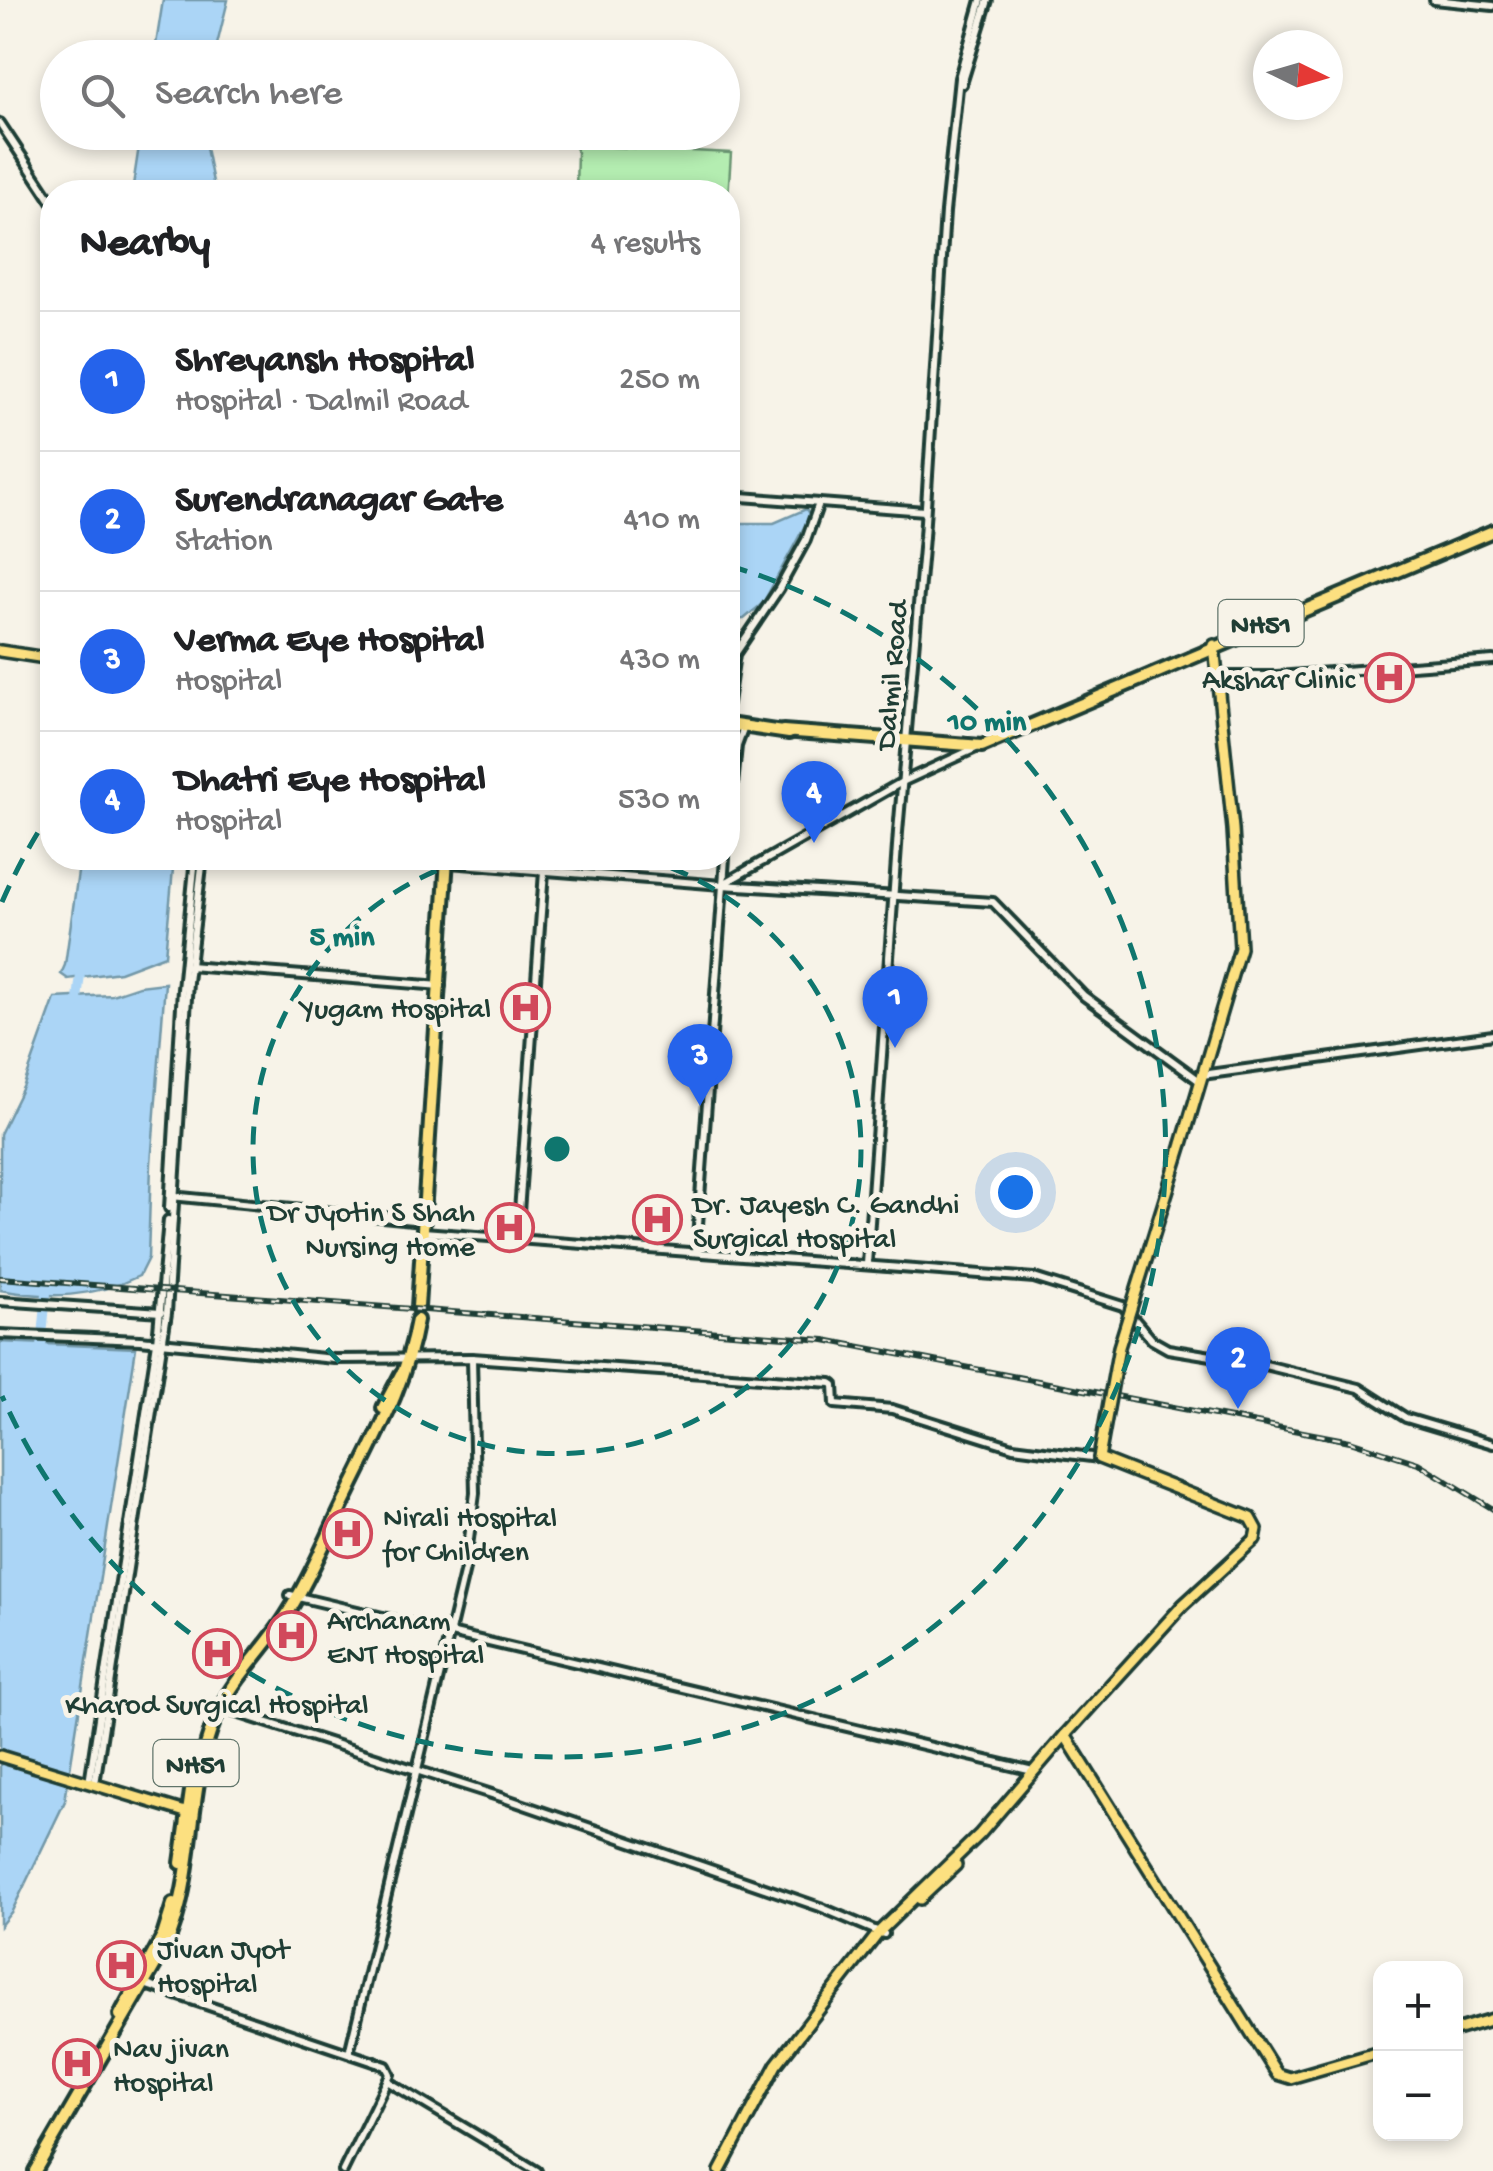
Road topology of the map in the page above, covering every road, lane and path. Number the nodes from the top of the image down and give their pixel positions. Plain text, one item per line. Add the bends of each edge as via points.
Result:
1 (984, 0) edge
2 (1434, 0) edge
3 (1493, 6) edge
4 (0, 123) edge
5 (40, 184) edge
6 (740, 497) edge
7 (819, 503) junction
8 (925, 511) junction
9 (1493, 529) edge
10 (740, 646) edge
11 (1214, 647) junction
12 (0, 650) edge
13 (40, 658) edge
14 (1493, 660) edge
15 (1218, 679) junction
16 (740, 725) edge
17 (745, 725) junction
18 (740, 734) edge
19 (904, 740) junction
20 (978, 747) junction
21 (902, 782) junction
22 (198, 870) edge
23 (448, 870) edge
24 (544, 870) joint
25 (724, 870) edge
26 (722, 885) junction
27 (893, 896) junction
28 (187, 966) junction
29 (440, 986) junction
30 (1493, 1035) edge
31 (1201, 1078) junction
32 (172, 1196) junction
33 (422, 1226) junction
34 (517, 1239) junction
35 (696, 1252) junction
36 (868, 1264) junction
37 (0, 1301) edge
38 (418, 1307) dead end
39 (163, 1312) junction
40 (417, 1320) dead end
41 (2, 1334) edge
42 (160, 1343) junction
43 (410, 1358) junction
44 (472, 1358) junction
45 (1493, 1444) edge
46 (1098, 1458) junction
47 (293, 1596) junction
48 (451, 1632) junction
49 (218, 1707) junction
50 (1066, 1737) junction
51 (0, 1756) edge
52 (416, 1768) junction
53 (1034, 1772) junction
54 (92, 1784) junction
55 (191, 1814) junction
56 (882, 1932) junction
57 (142, 1983) junction
58 (1493, 2018) edge
59 (1463, 2028) edge
60 (349, 2053) junction
61 (1373, 2054) edge
62 (388, 2081) junction
63 (28, 2171) edge
64 (35, 2171) edge
65 (342, 2171) edge
66 (537, 2171) edge
67 (723, 2171) edge

1 - 8 street, Dalmil Road via 959,90
2 - 3 street
4 - 5 street
6 - 7 street
7 - 8 street
7 - 10 street via 797,557
8 - 19 street, Dalmil Road
9 - 11 highway, NH51
11 - 15 main road
11 - 20 highway, NH51
12 - 13 main road
14 - 15 street
15 - 31 main road via 1235,948
16 - 17 highway, NH51
17 - 18 street
17 - 19 highway, NH51
19 - 20 highway, NH51
19 - 21 street, Dalmil Road
20 - 21 street
21 - 26 street
21 - 27 street, Dalmil Road
22 - 28 street
23 - 29 highway
24 - 26 street
24 - 34 street
25 - 26 street
26 - 27 street
26 - 35 street
27 - 31 street via 993,902 1084,996
27 - 36 street, Dalmil Road
28 - 29 street
28 - 32 street
29 - 33 highway
30 - 31 street
31 - 46 main road, bridge via 1119,1347
32 - 33 street
32 - 39 street
33 - 34 street
33 - 38 highway
34 - 35 street
35 - 36 street
36 - 45 street via 1034,1278 1123,1306 1168,1350 1358,1388 1406,1418
37 - 39 street
39 - 42 street
40 - 43 highway, NH51
41 - 42 street
42 - 43 street via 334,1359
42 - 54 street
43 - 44 street
43 - 47 highway, NH51
44 - 46 street via 831,1383 835,1404 902,1412 1013,1447
44 - 48 street via 476,1493
46 - 50 main road, bridge via 1250,1518 1257,1528 1254,1540
47 - 48 street
47 - 49 highway, NH51
48 - 52 street
48 - 53 street
49 - 52 street
49 - 55 highway, NH51
50 - 53 main road
50 - 56 main road via 974,1848
50 - 61 main road via 1281,2078
51 - 54 main road
52 - 56 street
52 - 60 street
53 - 56 main road
54 - 55 main road
55 - 57 highway, NH51 via 174,1928
56 - 67 main road via 762,2086
57 - 60 street
57 - 63 highway, NH51
57 - 64 highway, NH51
58 - 59 main road
60 - 62 street via 386,2066
62 - 65 street
62 - 66 street

